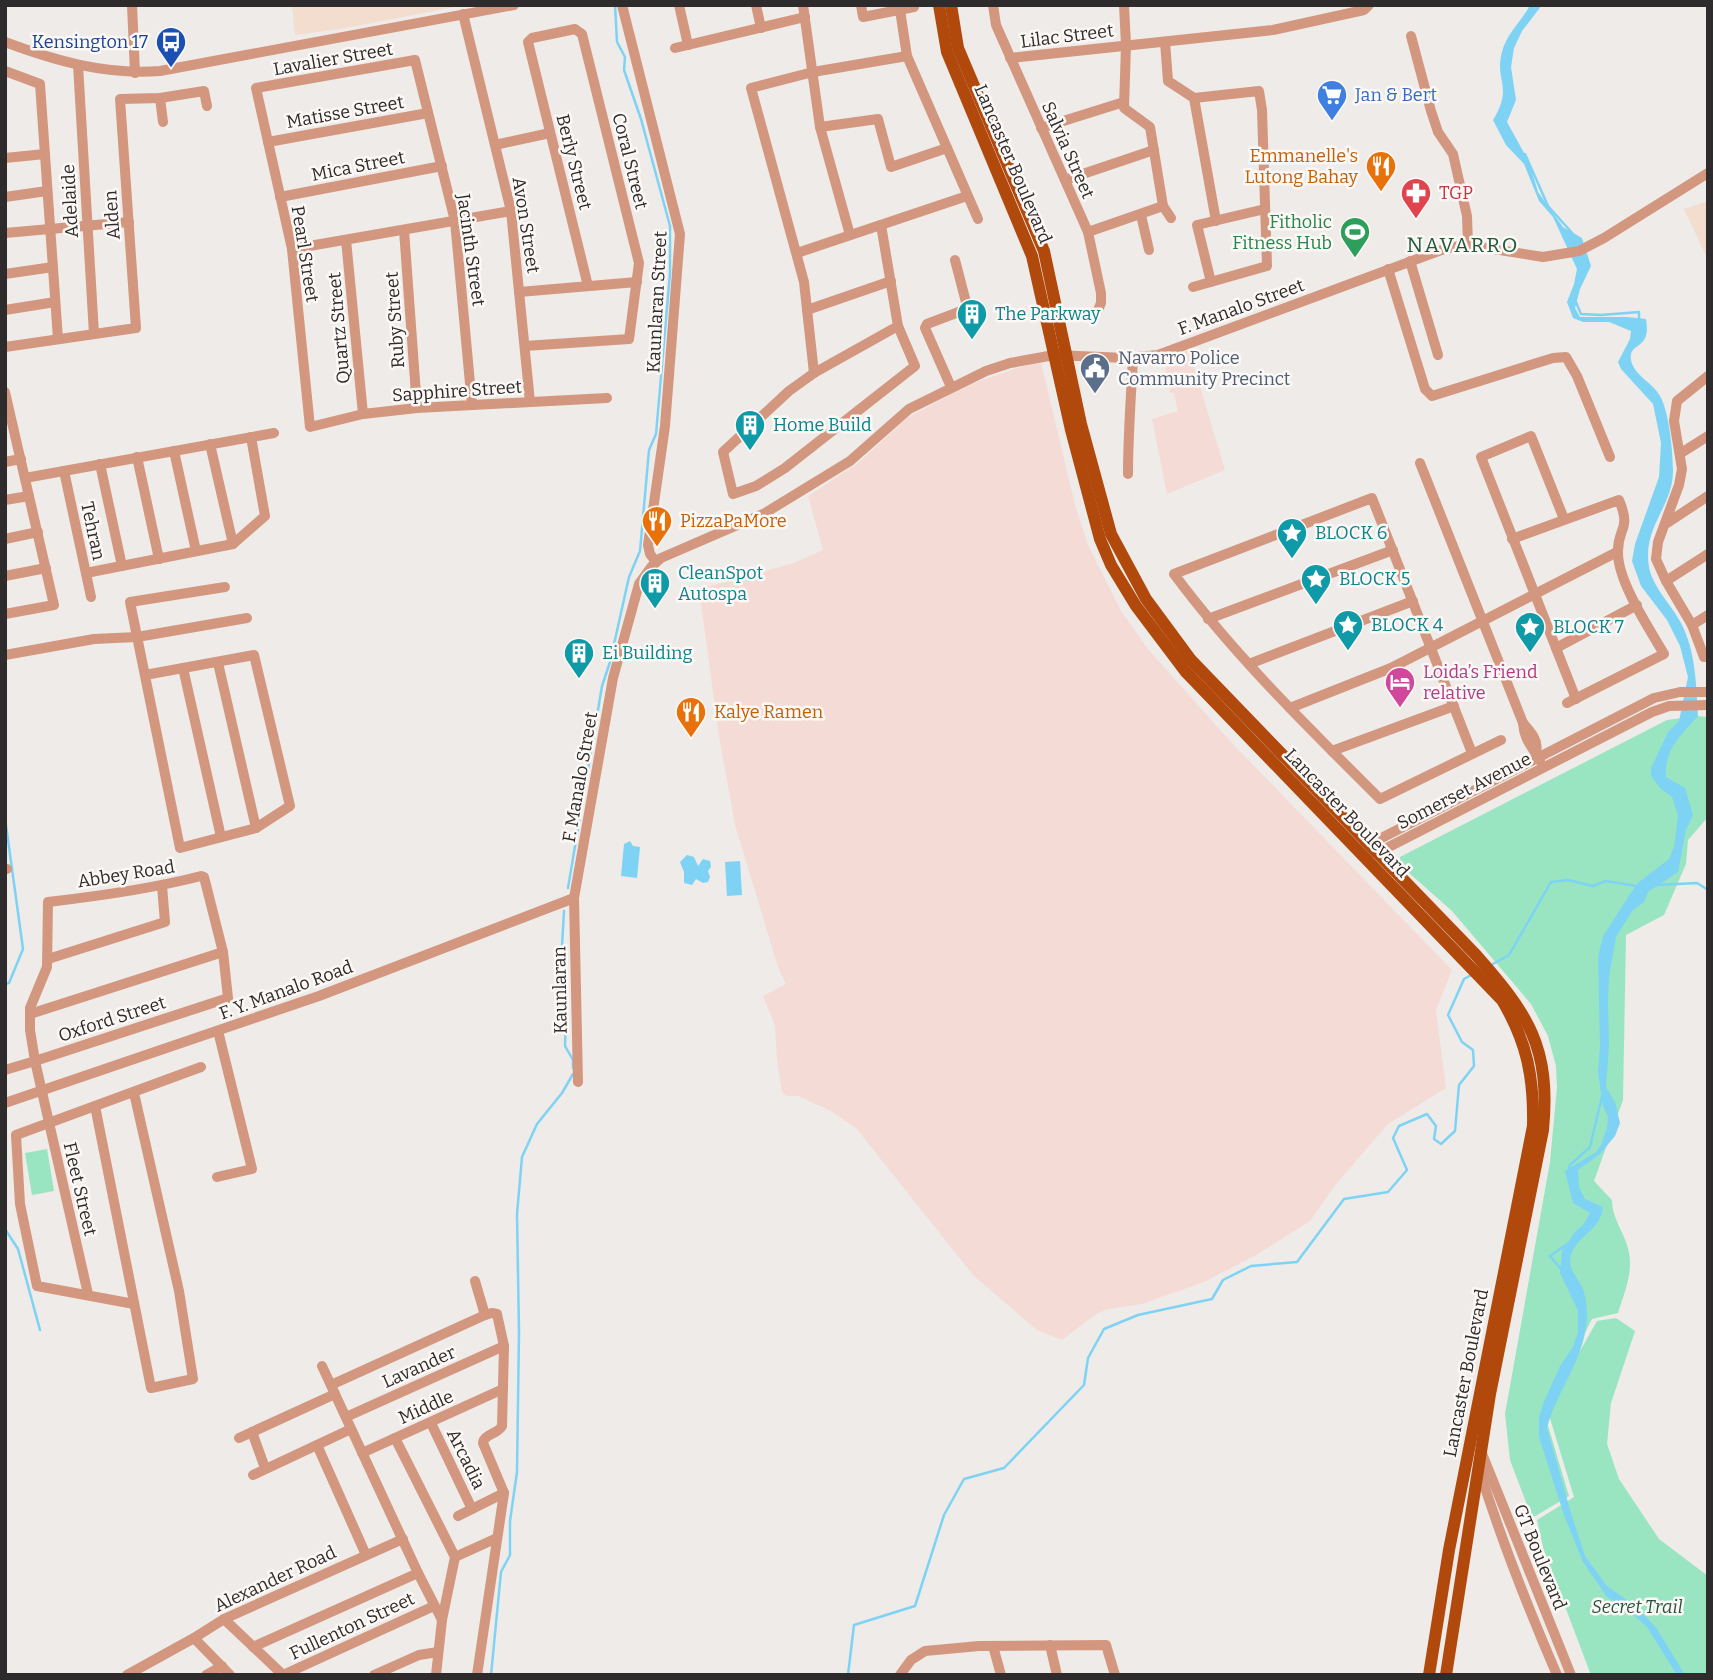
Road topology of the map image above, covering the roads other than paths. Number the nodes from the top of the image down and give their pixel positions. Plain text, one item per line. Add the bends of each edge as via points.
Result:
1 (132, 5) edge
2 (514, 5) edge
3 (622, 5) edge
4 (679, 5) edge
5 (756, 5) edge
6 (803, 5) edge
7 (861, 5) edge
8 (939, 5) edge
9 (951, 5) edge
10 (993, 5) edge
11 (1124, 5) edge
12 (1369, 5) edge
13 (915, 6) edge
14 (900, 10) junction
15 (463, 14) junction
16 (805, 17) junction
17 (761, 28) junction
18 (1411, 36) dead end
19 (5, 42) edge
20 (1165, 42) junction
21 (529, 45) joint
22 (1126, 45) junction
23 (688, 46) junction
24 (675, 48) dead end
25 (907, 56) junction
26 (1010, 58) junction
27 (415, 60) joint
28 (78, 65) junction
29 (5, 71) edge
30 (813, 72) junction
31 (135, 73) junction
32 (256, 88) joint
33 (1194, 97) junction
34 (160, 98) junction
35 (1124, 102) junction
36 (206, 106) dead end
37 (428, 113) junction
38 (163, 122) dead end
39 (820, 127) junction
40 (1041, 128) junction
41 (550, 132) junction
42 (268, 142) junction
43 (495, 145) junction
44 (5, 148) edge
45 (947, 148) junction
46 (1154, 150) junction
47 (44, 154) junction
48 (6, 158) edge
49 (442, 166) junction
50 (1708, 173) edge
51 (1065, 180) junction
52 (47, 191) junction
53 (967, 196) junction
54 (5, 197) edge
55 (280, 197) junction
56 (1163, 206) junction
57 (1265, 209) junction
58 (512, 211) junction
59 (1141, 215) junction
60 (1171, 218) dead end
61 (978, 219) dead end
62 (1216, 220) junction
63 (455, 221) junction
64 (128, 222) junction
65 (88, 225) junction
66 (881, 225) junction
67 (50, 227) junction
68 (404, 230) junction
69 (1088, 232) junction
70 (5, 233) edge
71 (850, 235) junction
72 (346, 240) junction
73 (1468, 245) junction
74 (292, 249) junction
75 (1149, 250) dead end
76 (797, 253) junction
77 (955, 261) dead end
78 (1410, 261) junction
79 (53, 267) junction
80 (1388, 269) junction
81 (5, 274) edge
82 (891, 281) junction
83 (637, 282) junction
84 (1211, 282) junction
85 (587, 286) junction
86 (1193, 287) dead end
87 (519, 292) junction
88 (55, 302) junction
89 (5, 310) edge
90 (807, 310) junction
91 (1098, 310) dead end
92 (898, 326) junction
93 (94, 334) junction
94 (58, 339) junction
95 (525, 346) junction
96 (5, 347) edge
97 (1060, 355) junction
98 (1438, 355) dead end
99 (1133, 358) junction
100 (814, 373) junction
101 (1708, 376) edge
102 (951, 387) junction
103 (5, 392) edge
104 (607, 398) dead end
105 (530, 402) junction
106 (472, 405) junction
107 (416, 408) junction
108 (362, 414) junction
109 (9, 426) edge
110 (310, 427) joint
111 (274, 433) dead end
112 (1708, 436) edge
113 (251, 437) junction
114 (210, 444) junction
115 (174, 451) junction
116 (1681, 453) junction
117 (137, 457) junction
118 (1610, 457) dead end
119 (21, 459) junction
120 (5, 462) edge
121 (1420, 463) dead end
122 (100, 464) junction
123 (64, 471) junction
124 (1128, 474) dead end
125 (25, 478) junction
126 (29, 496) junction
127 (1708, 496) edge
128 (5, 500) edge
129 (1564, 519) junction
130 (1666, 523) junction
131 (38, 532) junction
132 (5, 539) edge
133 (1512, 539) junction
134 (233, 544) junction
135 (1393, 550) junction
136 (196, 551) junction
137 (1617, 552) junction
138 (1708, 554) edge
139 (159, 559) junction
140 (656, 562) junction
141 (122, 566) junction
142 (46, 568) junction
143 (86, 573) junction
144 (5, 576) edge
145 (1666, 581) junction
146 (225, 587) dead end
147 (1535, 594) junction
148 (91, 597) dead end
149 (1413, 601) junction
150 (1637, 605) junction
151 (5, 614) edge
152 (1708, 615) edge
153 (247, 618) dead end
154 (1208, 619) junction
155 (1484, 621) junction
156 (1692, 625) junction
157 (137, 637) junction
158 (1431, 648) junction
159 (1556, 648) junction
160 (5, 655) edge
161 (1708, 657) edge
162 (218, 663) junction
163 (1249, 664) junction
164 (183, 668) junction
165 (145, 675) junction
166 (1706, 692) edge
167 (1706, 705) edge
168 (1454, 706) junction
169 (1290, 708) junction
170 (1501, 740) dead end
171 (1332, 751) junction
172 (1472, 753) junction
173 (1539, 760) junction
174 (256, 828) junction
175 (221, 837) junction
176 (1368, 849) junction
177 (162, 886) junction
178 (574, 898) junction
179 (223, 952) junction
180 (48, 959) junction
181 (1479, 967) junction
182 (30, 1014) junction
183 (218, 1031) junction
184 (35, 1061) junction
185 (201, 1067) dead end
186 (5, 1070) edge
187 (578, 1082) dead end
188 (42, 1091) junction
189 (134, 1093) junction
190 (5, 1103) edge
191 (94, 1106) junction
192 (49, 1123) junction
193 (217, 1177) dead end
194 (475, 1281) dead end
195 (88, 1294) junction
196 (134, 1304) junction
197 (485, 1315) junction
198 (504, 1346) junction
199 (322, 1366) dead end
200 (503, 1389) junction
201 (333, 1390) junction
202 (346, 1417) junction
203 (431, 1423) junction
204 (351, 1429) junction
205 (252, 1432) junction
206 (239, 1438) dead end
207 (395, 1438) junction
208 (317, 1445) junction
209 (1473, 1446) junction
210 (362, 1453) junction
211 (1479, 1467) junction
212 (265, 1468) junction
213 (253, 1475) dead end
214 (503, 1493) junction
215 (472, 1508) junction
216 (458, 1516) dead end
217 (497, 1538) junction
218 (403, 1539) junction
219 (366, 1555) junction
220 (454, 1557) junction
221 (418, 1573) junction
222 (434, 1606) junction
223 (224, 1619) junction
224 (442, 1620) junction
225 (194, 1638) junction
226 (1050, 1645) junction
227 (993, 1646) junction
228 (253, 1647) junction
229 (438, 1652) junction
230 (222, 1666) junction
231 (127, 1675) edge
232 (206, 1675) edge
233 (230, 1675) edge
234 (283, 1675) edge
235 (374, 1675) edge
236 (436, 1675) edge
237 (477, 1675) edge
238 (900, 1675) edge
239 (1001, 1675) edge
240 (1057, 1675) edge
241 (1115, 1675) edge
242 (1429, 1675) edge
243 (1446, 1675) edge
244 (1557, 1675) edge
245 (1571, 1675) edge

1 - 31 street
2 - 15 street
3 - 140 street, Kaunlaran Street via 680,234 665,426 648,545
4 - 23 street
5 - 17 street
6 - 16 street
7 - 14 street via 863,18
8 - 97 main road, Lancaster Boulevard via 947,52 1028,242
9 - 97 main road, Lancaster Boulevard via 958,48 1040,238
10 - 26 street, Salvia Street
11 - 22 street
12 - 20 street, Lilac Street via 1273,30
13 - 14 street
14 - 25 street
15 - 31 street
15 - 43 street, Avon Street
16 - 17 street
16 - 30 street
17 - 23 street
18 - 73 street via 1438,132 1453,154 1467,216
19 - 28 street
20 - 22 street, Lilac Street
20 - 33 street via 1168,81
21 - 41 street, Berly Street
21 - 83 street, Coral Street via 532,38 575,29 582,34 639,263
22 - 26 street, Lilac Street
22 - 35 street
23 - 24 street
25 - 30 street
25 - 45 street
26 - 40 street, Salvia Street
27 - 32 street, Lavalier Street
27 - 37 street, Jacinth Street
28 - 31 street
28 - 65 street, Adelaide
29 - 47 street via 40,84
30 - 39 street
30 - 76 street via 751,88
32 - 42 street, Pearl Street
33 - 57 street via 1259,90
33 - 62 street
34 - 36 street via 204,90
34 - 38 street
34 - 64 street, Alden via 120,99
35 - 40 street
35 - 46 street via 1126,112 1150,127
37 - 42 street, Matisse Street
37 - 49 street, Jacinth Street
39 - 45 street via 878,119 891,167
39 - 71 street
40 - 51 street, Salvia Street
41 - 43 street
41 - 85 street, Berly Street
42 - 55 street, Pearl Street
43 - 58 street, Avon Street
44 - 48 street
45 - 53 street
46 - 51 street
46 - 56 street
47 - 48 street
47 - 52 street
49 - 55 street, Mica Street
49 - 63 street, Jacinth Street
50 - 73 street, F. Manalo Street via 1591,245 1566,253 1518,255
51 - 69 street, Salvia Street
52 - 54 street
52 - 67 street
53 - 61 street
53 - 66 street
55 - 74 street, Pearl Street
56 - 59 street
56 - 60 street
57 - 62 street
57 - 84 street via 1267,266
58 - 63 street
58 - 87 street, Avon Street
59 - 69 street
59 - 75 street
62 - 84 street via 1197,225
63 - 68 street
63 - 106 street, Jacinth Street
64 - 65 street
64 - 93 street, Alden via 136,328
65 - 67 street
65 - 93 street, Adelaide
66 - 71 street
66 - 82 street
67 - 70 street
67 - 79 street
68 - 72 street
68 - 107 street, Ruby Street
69 - 91 street, Salvia Street via 1101,293
71 - 76 street
72 - 74 street
72 - 108 street, Quartz Street
73 - 78 street, F. Manalo Street
74 - 110 street, Pearl Street
76 - 90 street
77 - 102 street via 967,306 925,328
78 - 80 street, F. Manalo Street
78 - 98 street
79 - 81 street
79 - 88 street
80 - 99 street, F. Manalo Street via 1158,355
80 - 118 street via 1425,389 1432,396 1566,357
82 - 90 street
82 - 92 street
83 - 85 street
83 - 95 street, Coral Street via 629,340
84 - 86 street
85 - 87 street
87 - 95 street, Avon Street
88 - 89 street
88 - 94 street
90 - 100 street
92 - 100 street
92 - 100 street via 915,366 785,468 733,494 723,452
93 - 94 street
94 - 96 street
95 - 105 street, Avon Street
97 - 99 street, F. Manalo Street
97 - 102 street, F. Manalo Street via 1010,363
97 - 176 main road, Lancaster Boulevard via 1111,534 1146,599 1191,660
99 - 124 street
101 - 116 street via 1677,401 1675,429
102 - 140 street, F. Manalo Street via 909,409 850,461 800,493
103 - 109 street
104 - 105 street, Sapphire Street
105 - 106 street, Sapphire Street
106 - 107 street, Sapphire Street
107 - 108 street, Sapphire Street
108 - 110 street, Sapphire Street
109 - 119 street
111 - 113 street
112 - 116 street
113 - 114 street
113 - 134 street via 265,516
114 - 115 street
114 - 134 street
115 - 117 street
115 - 136 street
116 - 130 street via 1679,485
117 - 122 street
117 - 139 street
119 - 120 street
119 - 125 street
121 - 155 street
122 - 123 street
122 - 141 street
123 - 125 street
123 - 143 street, Tehran
125 - 126 street
126 - 128 street
126 - 131 street
127 - 130 street
129 - 133 street
129 - 133 street via 1531,436 1481,457
129 - 137 street via 1619,500 1627,518
130 - 145 street via 1656,551
131 - 132 street
131 - 142 street
133 - 147 street
134 - 136 street
135 - 149 street
135 - 154 street
135 - 154 street via 1373,498 1174,574
136 - 139 street
137 - 147 street
137 - 150 street via 1625,584
138 - 145 street
139 - 141 street
140 - 178 street, F. Manalo Street via 639,584 613,678
141 - 143 street
142 - 144 street
142 - 151 street via 54,605
143 - 148 street, Tehran
145 - 156 street
146 - 157 street via 130,601
147 - 155 street
147 - 159 street
149 - 158 street
149 - 163 street
150 - 159 street
150 - 159 street via 1664,654 1571,701
152 - 156 street
153 - 157 street
154 - 163 street
155 - 158 street
155 - 173 street via 1524,734
156 - 161 street via 1704,657
157 - 160 street via 94,639
157 - 165 street
158 - 168 street
158 - 169 street
162 - 164 street
162 - 174 street
162 - 174 street via 254,655 258,666 290,806
163 - 169 street
164 - 165 street
164 - 175 street
165 - 175 street via 180,848
166 - 173 street, Somerset Avenue via 1654,698
167 - 173 street, Somerset Avenue via 1652,712
168 - 171 street
168 - 172 street
169 - 171 street
170 - 172 street
171 - 172 street via 1380,799
173 - 176 street, Somerset Avenue
174 - 175 street
176 - 181 main road, Lancaster Boulevard
176 - 181 main road, Lancaster Boulevard
177 - 179 street, Abbey Road via 201,876 206,881
177 - 180 street via 165,922
177 - 180 street, Abbey Road via 48,902
178 - 183 street, F. Y. Manalo Road
178 - 187 street, Kaunlaran
179 - 182 street
179 - 184 street, Oxford Street via 228,998
180 - 182 street
181 - 209 main road, Lancaster Boulevard via 1510,994 1531,1029 1544,1076 1545,1104 1535,1176
182 - 184 street, Fleet Street
183 - 188 street, F. Y. Manalo Road
183 - 193 street via 252,1169
184 - 186 street, Oxford Street
184 - 188 street, Fleet Street
185 - 189 street
188 - 190 street, F. Y. Manalo Road
188 - 192 street, Fleet Street
189 - 191 street
189 - 196 street via 179,1291 193,1379 151,1388
191 - 192 street
191 - 196 street
192 - 195 street, Fleet Street
192 - 195 street via 16,1135 20,1204 37,1286
194 - 197 street
195 - 196 street
197 - 198 street via 496,1314
197 - 201 street
198 - 200 street
198 - 202 street, Lavander
199 - 201 street
200 - 203 street, Middle
200 - 214 street via 501,1429 482,1443
201 - 202 street
201 - 205 street
202 - 204 street
203 - 207 street, Middle
203 - 215 street, Arcadia
204 - 208 street
204 - 210 street
205 - 206 street
205 - 212 street
207 - 210 street, Middle
207 - 220 street
208 - 212 street
208 - 219 street
209 - 211 main road, Lancaster Boulevard
209 - 242 main road, Lancaster Boulevard via 1449,1550
209 - 245 street, GT Boulevard
210 - 218 street
211 - 243 main road, Lancaster Boulevard
211 - 244 street, GT Boulevard
212 - 213 street
214 - 215 street
214 - 217 street
215 - 216 street
217 - 220 street
217 - 237 street
218 - 219 street, Alexander Road
218 - 221 street
219 - 223 street, Alexander Road
220 - 224 street
221 - 222 street
221 - 228 street
222 - 224 street
222 - 234 street, Fullenton Street
223 - 225 street, Alexander Road
223 - 228 street
224 - 229 street
225 - 230 street
225 - 231 street, Alexander Road
226 - 227 street
226 - 240 street
226 - 241 street via 1106,1645
227 - 238 street via 925,1651
227 - 239 street
228 - 234 street
229 - 235 street via 419,1655
229 - 236 street
230 - 232 street
230 - 233 street

